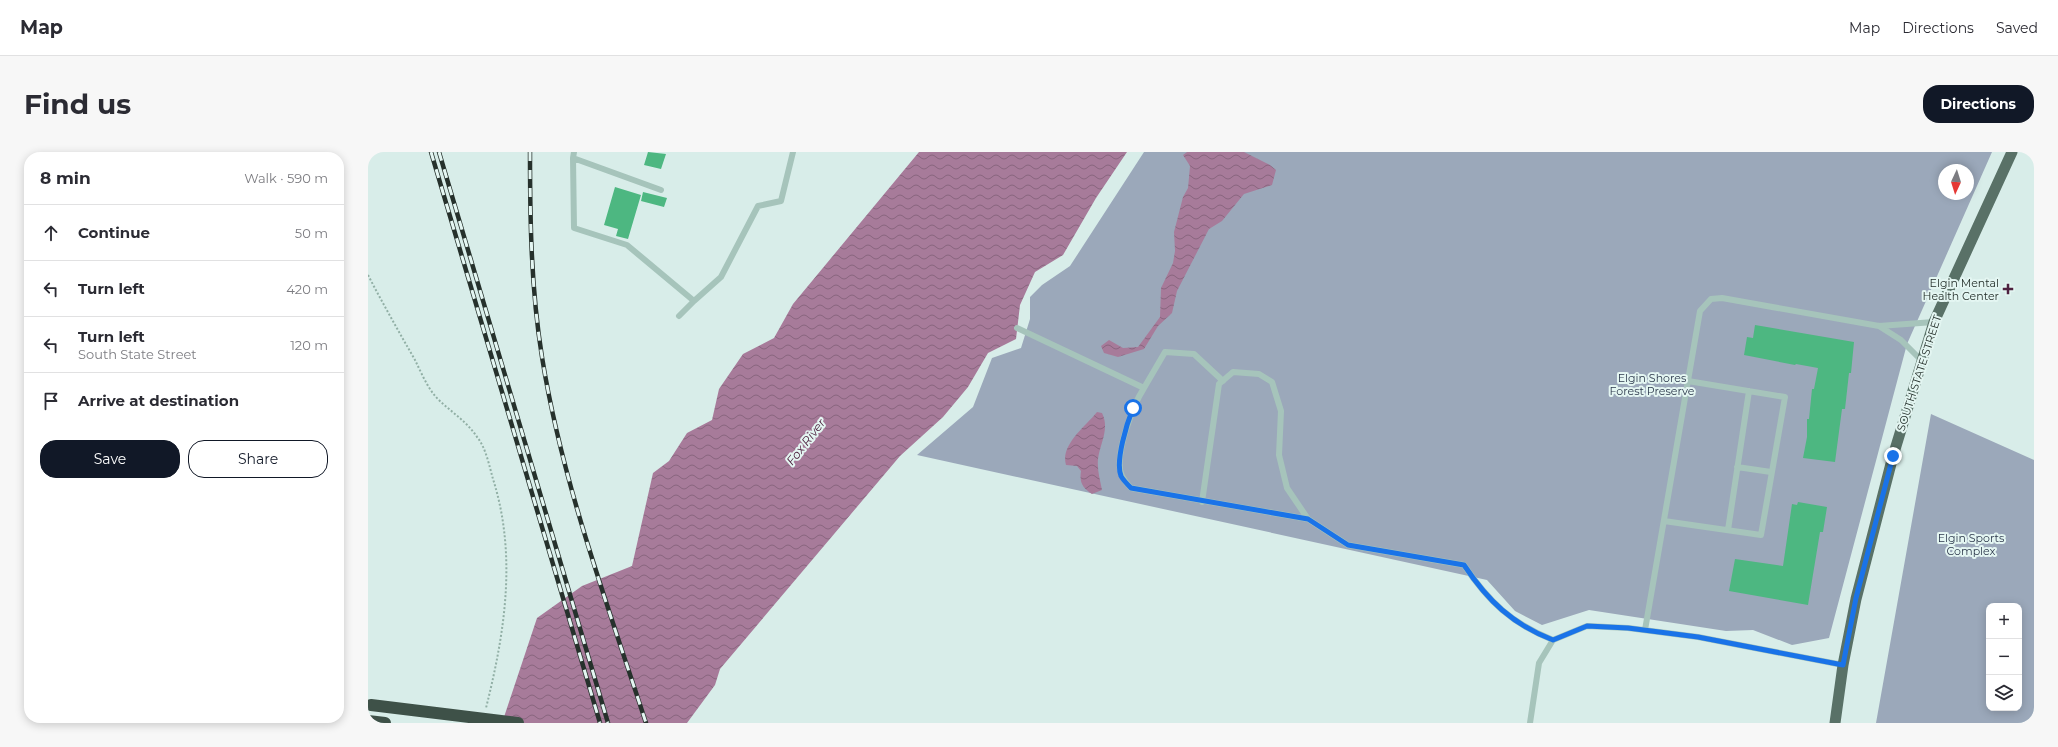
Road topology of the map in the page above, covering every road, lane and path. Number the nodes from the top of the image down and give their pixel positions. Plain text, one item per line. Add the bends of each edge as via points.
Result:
1 (793, 152) edge
2 (2012, 152) edge
3 (573, 155) edge
4 (661, 190) dead end
5 (368, 276) edge
6 (694, 301) junction
7 (679, 316) dead end
8 (1934, 322) junction
9 (1879, 326) junction
10 (1017, 328) dead end
11 (1922, 361) junction
12 (1223, 381) junction
13 (1688, 381) junction
14 (1144, 388) junction
15 (1748, 391) junction
16 (1737, 467) junction
17 (1771, 472) junction
18 (1202, 502) junction
19 (1308, 519) junction
20 (1664, 521) junction
21 (1728, 530) junction
22 (1645, 630) junction
23 (1553, 640) junction
24 (1843, 665) junction
25 (369, 704) edge
26 (484, 715) dead end
27 (368, 721) edge
28 (385, 723) edge
29 (518, 723) edge
30 (1530, 723) edge
31 (1835, 723) edge

1 - 6 lane via 781,201 758,206 721,277
2 - 8 main road, SOUTH STATE STREET
3 - 4 lane
3 - 6 lane via 574,228 627,245
5 - 26 path via 435,396 457,414 477,436 498,493 507,551 504,627
6 - 7 lane
8 - 9 lane
8 - 11 main road, SOUTH STATE STREET
9 - 11 lane via 1901,340
9 - 13 lane via 1722,298 1711,299 1700,311
10 - 14 lane
11 - 24 main road, SOUTH STATE STREET via 1893,456 1856,598
12 - 14 lane via 1194,354 1165,352
12 - 18 lane via 1219,384 1216,396
12 - 19 lane via 1233,372 1259,374 1272,382 1281,411 1279,455 1287,488
13 - 15 lane
13 - 20 lane
14 - 18 lane via 1135,402 1129,419 1119,461 1121,476 1131,488
15 - 16 lane
15 - 17 lane via 1785,397
16 - 17 lane
16 - 21 lane
17 - 21 lane via 1761,535
18 - 19 lane
19 - 23 lane via 1348,545 1464,565 1476,584 1496,606 1530,631
20 - 21 lane
20 - 22 lane
22 - 23 lane via 1587,626
22 - 24 lane via 1698,637
23 - 30 lane via 1539,663
24 - 31 main road, SOUTH STATE STREET
25 - 29 highway, bridge
27 - 28 highway

